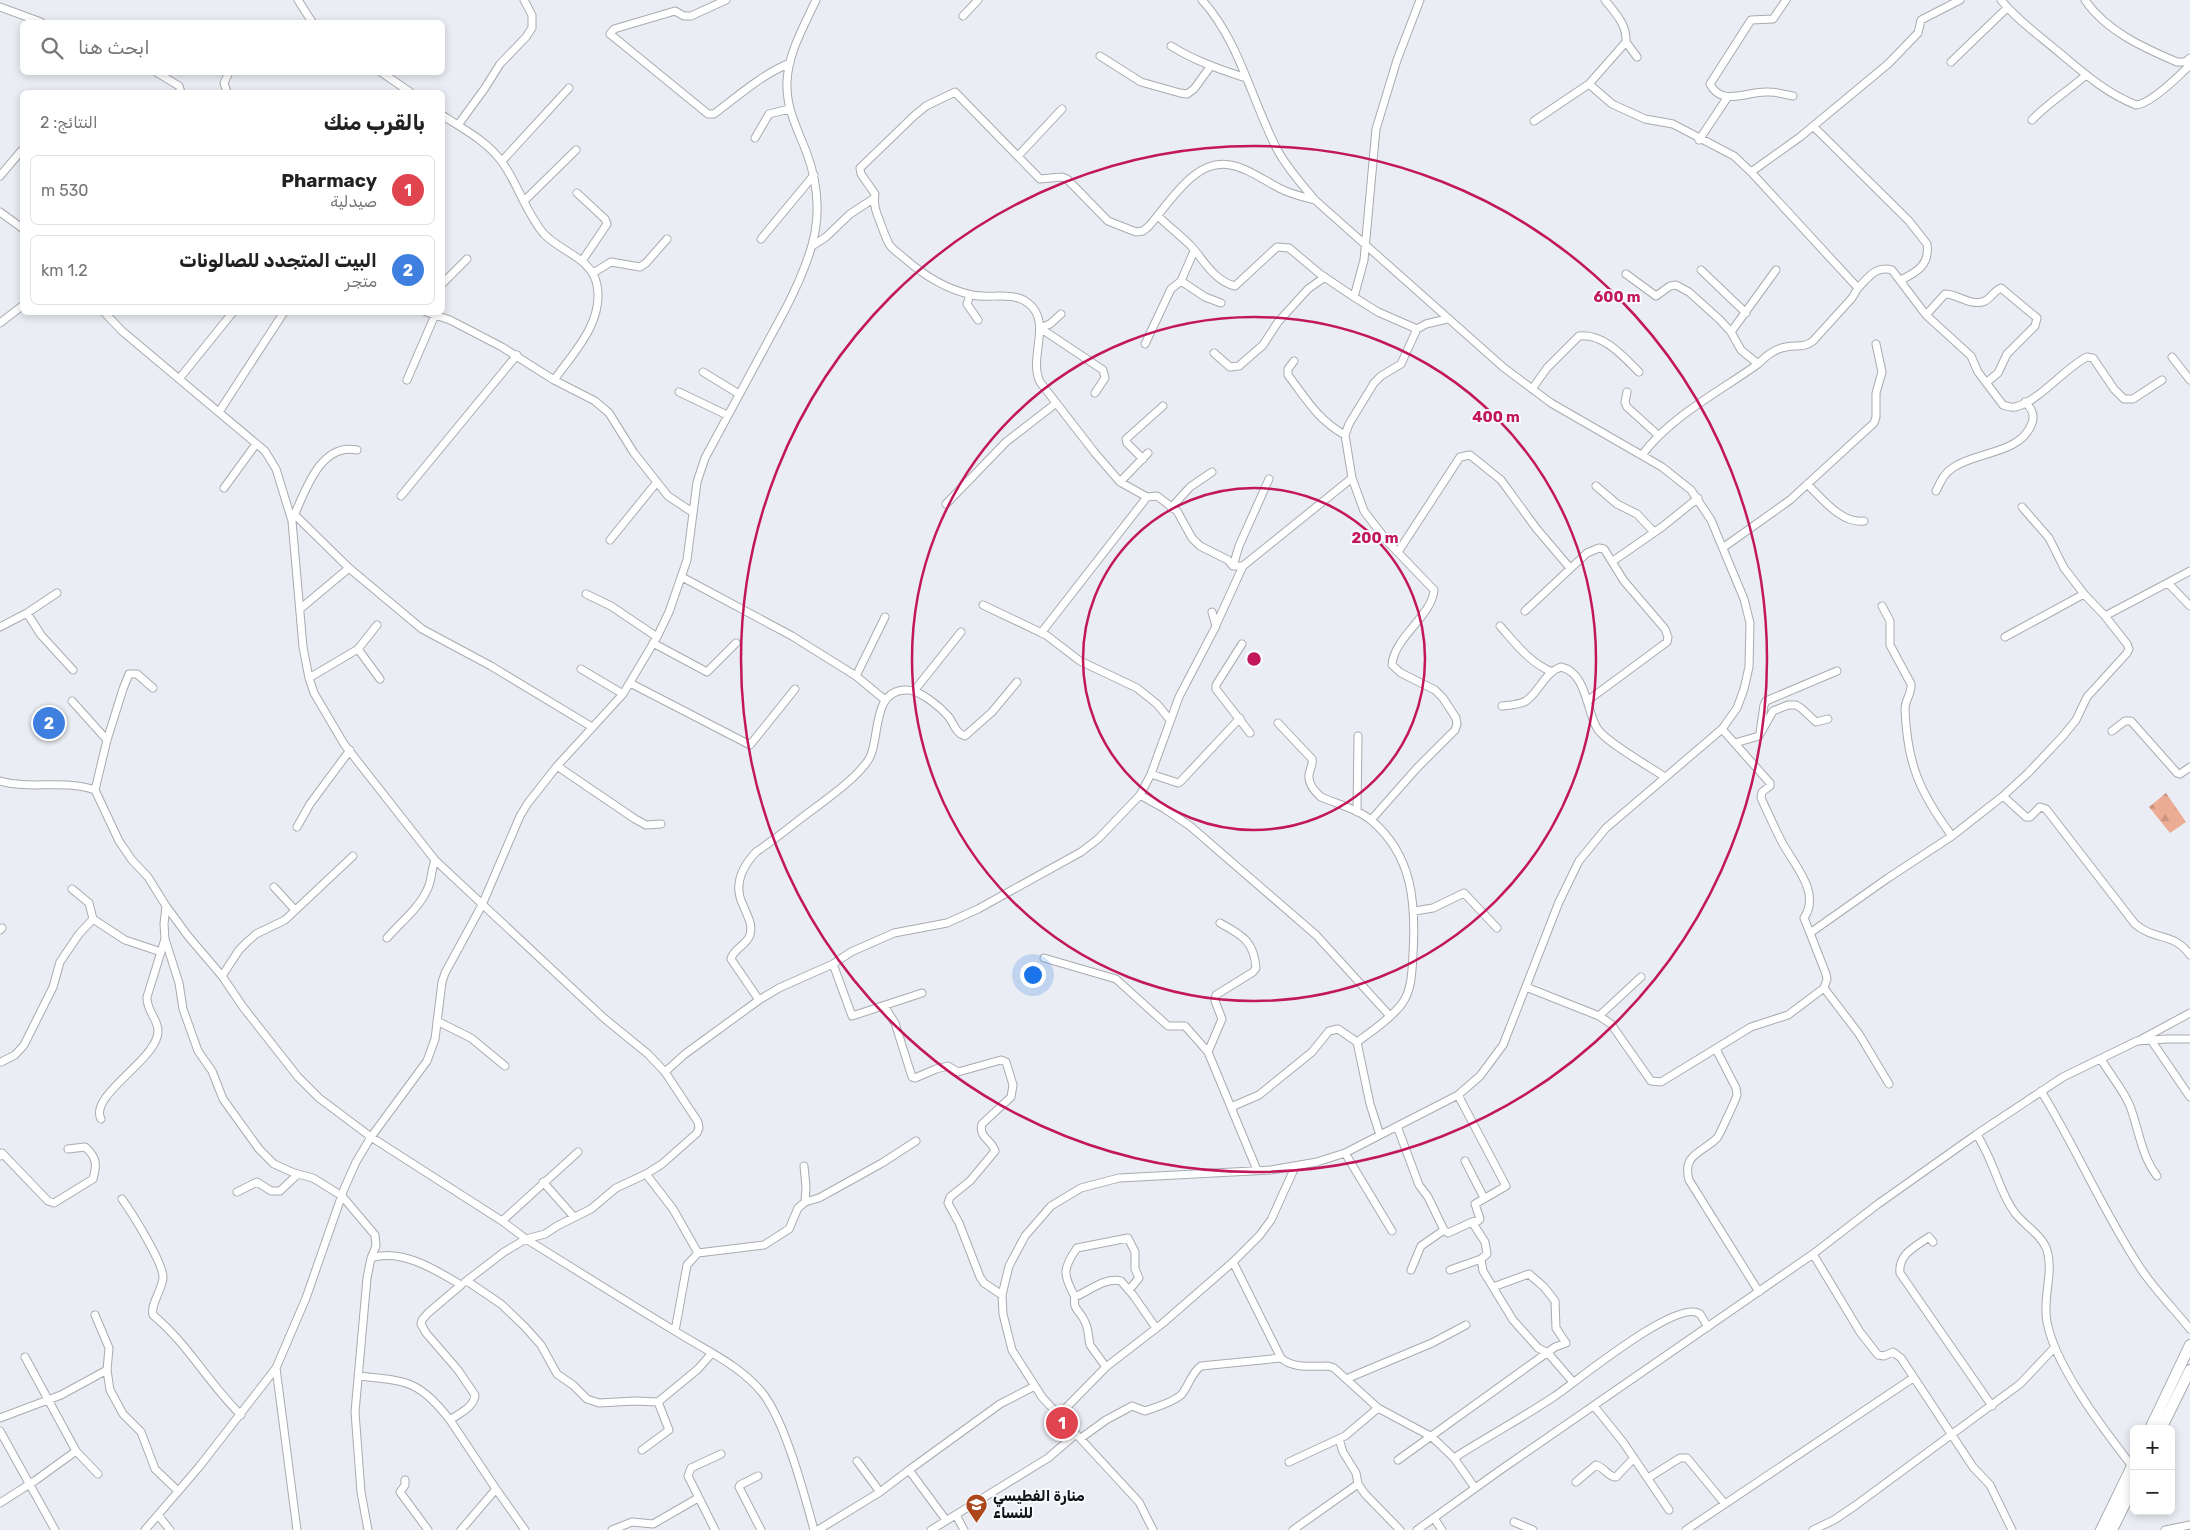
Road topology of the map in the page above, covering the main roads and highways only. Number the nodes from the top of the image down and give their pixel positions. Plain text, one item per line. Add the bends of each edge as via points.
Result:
1 (2190, 1345) edge
2 (2190, 1370) edge
3 (2152, 1425) edge
4 (2163, 1425) edge
5 (2130, 1470) edge
6 (2130, 1493) edge
7 (2111, 1510) junction
8 (2094, 1530) edge
9 (2101, 1530) edge
10 (2112, 1530) edge

1 - 3 highway
2 - 4 highway
5 - 7 highway
6 - 10 highway
7 - 8 highway
7 - 9 highway

